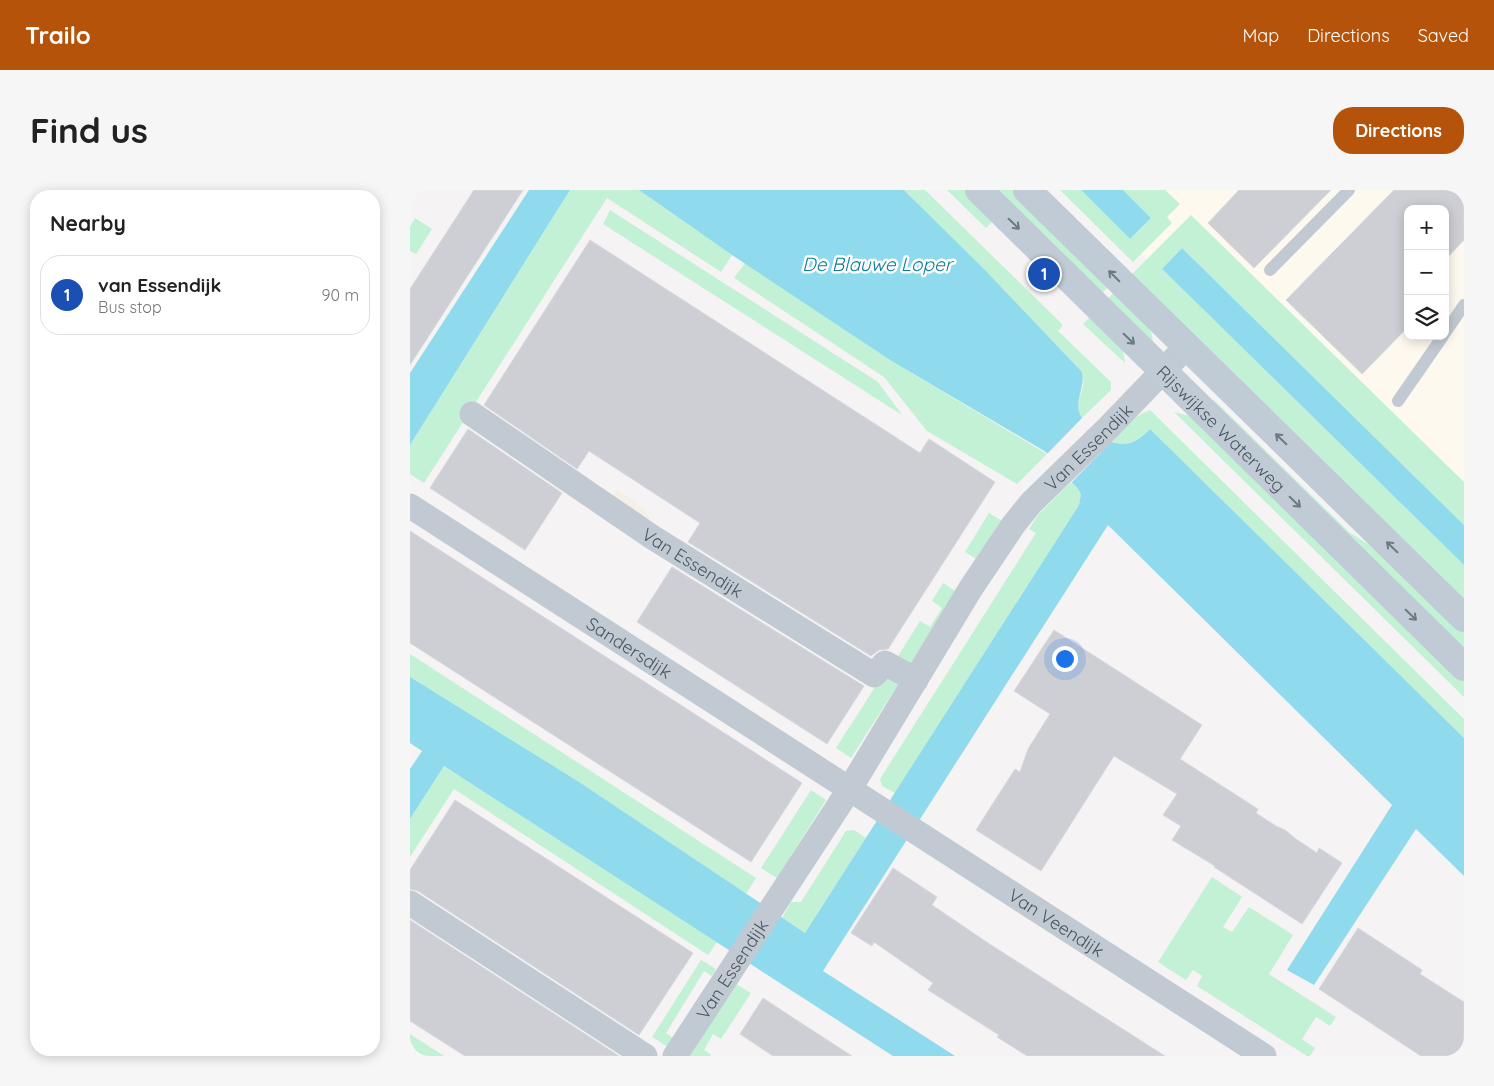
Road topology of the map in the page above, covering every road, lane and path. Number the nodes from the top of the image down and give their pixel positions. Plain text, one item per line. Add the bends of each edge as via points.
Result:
1 (979, 190) edge
2 (1027, 190) edge
3 (1349, 190) edge
4 (1270, 270) dead end
5 (1464, 305) edge
6 (1449, 327) edge
7 (1440, 340) edge
8 (1186, 347) junction
9 (1162, 371) junction
10 (1398, 401) dead end
11 (472, 414) dead end
12 (410, 506) edge
13 (1464, 618) edge
14 (1464, 667) edge
15 (916, 680) junction
16 (849, 790) junction
17 (410, 902) edge
18 (645, 1056) edge
19 (675, 1056) edge
20 (1264, 1056) edge

1 -> 9 main road, Rijswijkse Waterweg
8 -> 2 main road, Rijswijkse Waterweg
3 - 4 lane
5 - 6 lane
7 - 10 lane
8 - 9 street, Van Essendijk
13 -> 8 main road, Rijswijkse Waterweg
9 -> 14 main road, Rijswijkse Waterweg
9 - 15 street, Van Essendijk via 1014,524
11 - 15 street, Van Essendijk via 652,537 874,675 884,663
12 - 16 street, Sandersdijk
15 - 16 street, Van Essendijk
16 - 19 street, Van Essendijk
16 - 20 street, Van Veendijk
17 - 18 street

